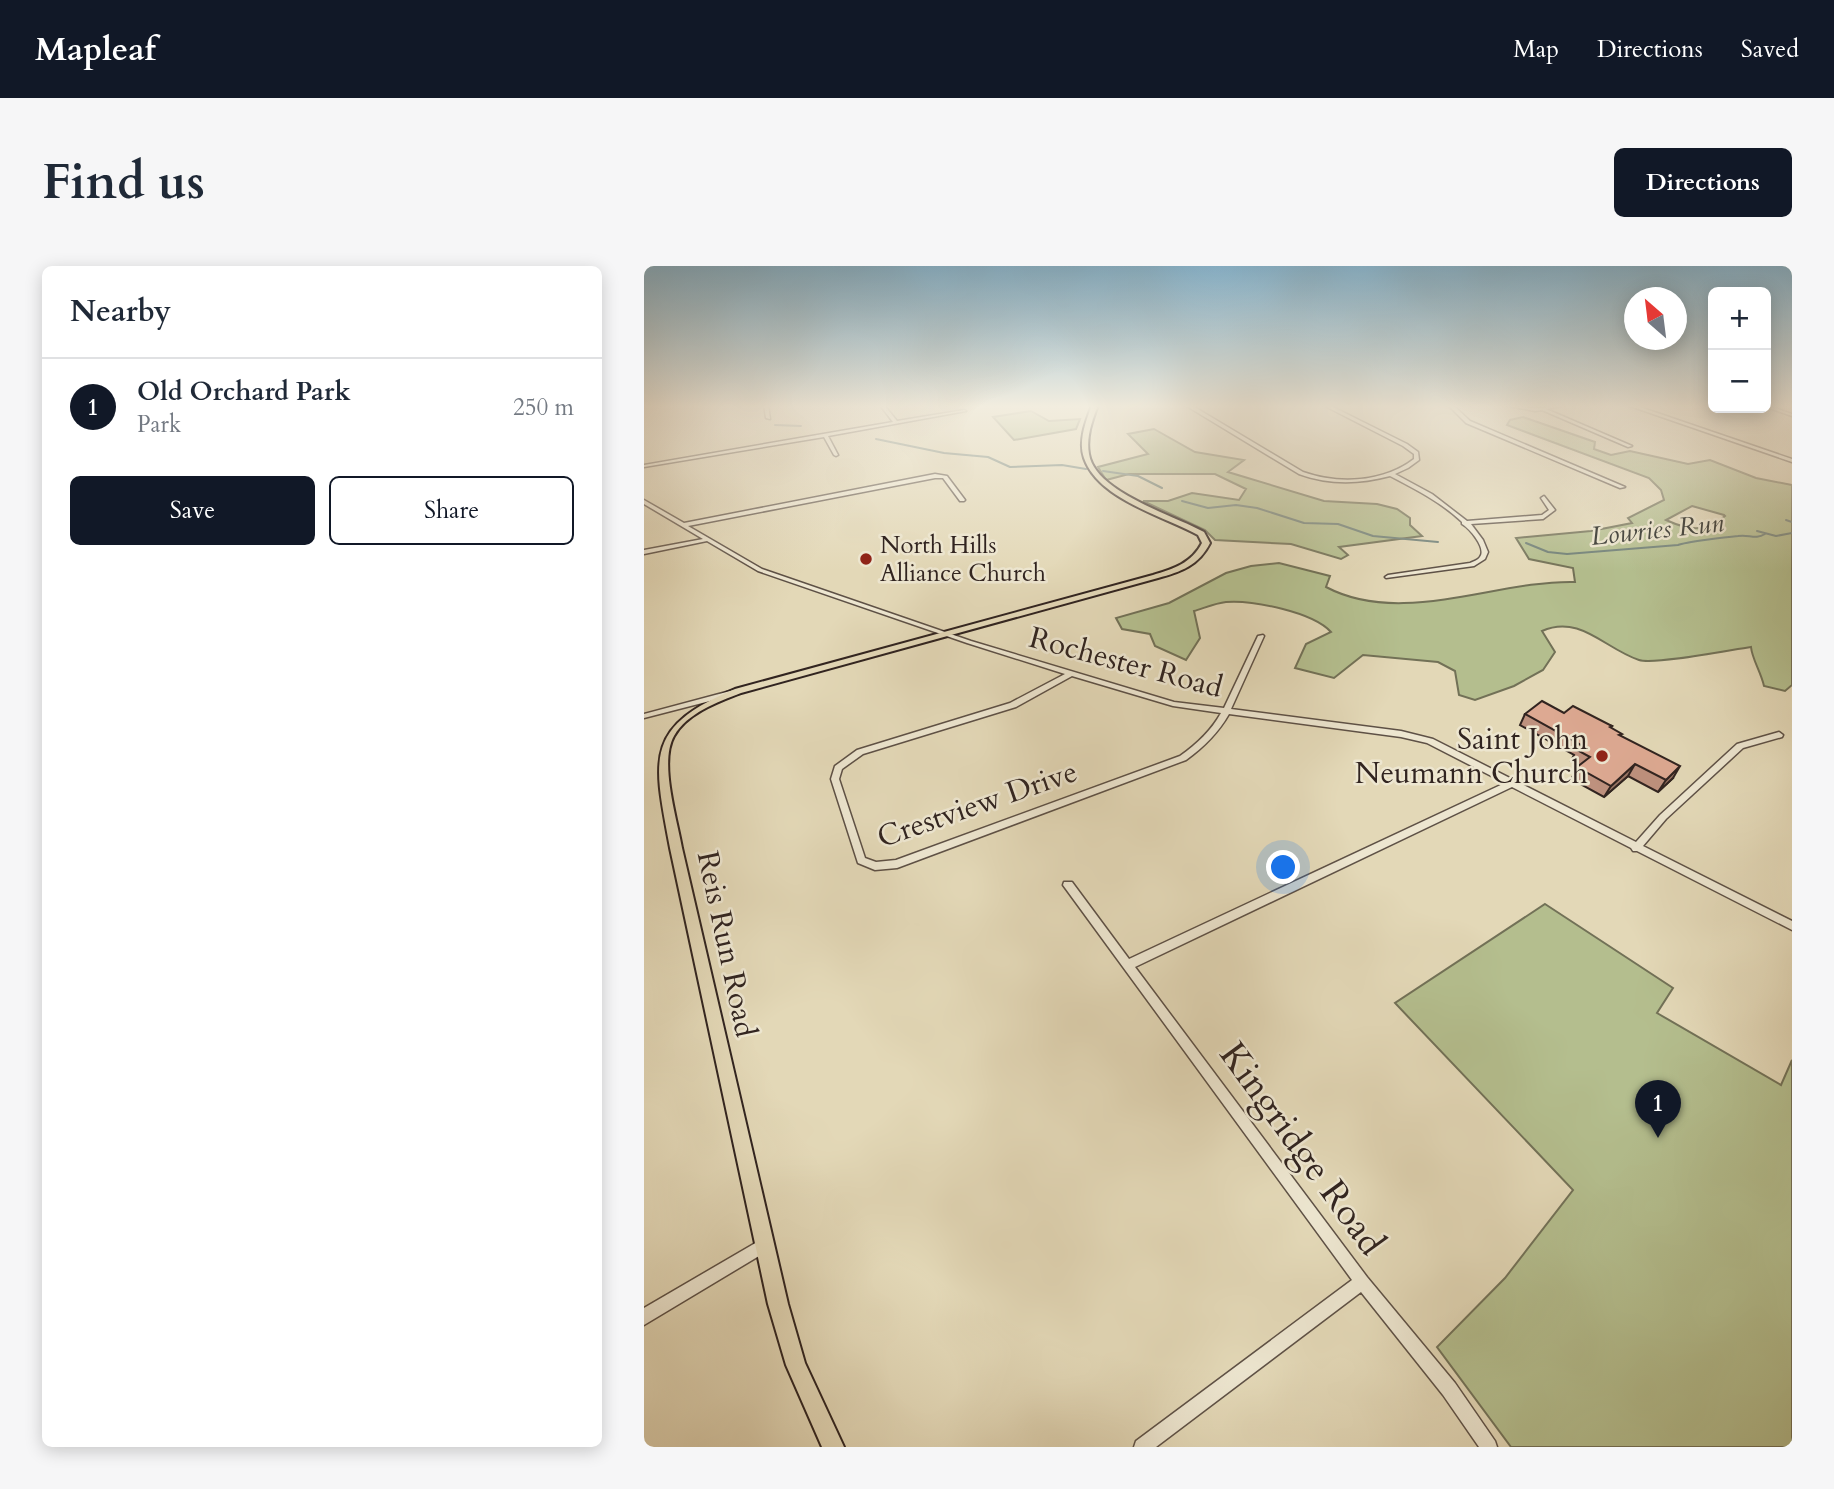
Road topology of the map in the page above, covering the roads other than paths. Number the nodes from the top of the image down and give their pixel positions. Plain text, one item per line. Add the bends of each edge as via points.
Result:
1 (678, 460) edge
2 (1091, 460) edge
3 (1279, 460) edge
4 (1416, 460) edge
5 (1558, 460) edge
6 (644, 466) edge
7 (1389, 473) junction
8 (1622, 487) dead end
9 (1544, 498) dead end
10 (962, 500) dead end
11 (644, 502) edge
12 (1464, 523) junction
13 (683, 525) junction
14 (706, 540) junction
15 (644, 552) edge
16 (1388, 577) dead end
17 (945, 634) junction
18 (1261, 636) dead end
19 (1072, 673) junction
20 (738, 691) junction
21 (699, 708) junction
22 (1224, 712) junction
23 (653, 713) junction
24 (644, 716) edge
25 (1779, 735) dead end
26 (1511, 784) junction
27 (1636, 848) junction
28 (1068, 885) dead end
29 (1792, 926) edge
30 (1130, 964) junction
31 (764, 1245) junction
32 (1363, 1282) junction
33 (644, 1317) edge
34 (833, 1447) edge
35 (1142, 1447) edge
36 (1489, 1447) edge

1 - 6 street
2 - 17 main road via 1098,477 1119,494 1200,534 1204,550 1174,569
3 - 7 street via 1319,480 1347,481
4 - 7 street
5 - 8 street
7 - 12 street via 1442,502
9 - 12 street via 1552,510 1543,517
10 - 13 street via 945,477 935,476
11 - 13 street, Rochester Road
12 - 16 street via 1485,548 1478,562
13 - 14 street, Rochester Road
14 - 15 street
14 - 17 street, Rochester Road via 766,572
17 - 19 street, Rochester Road
17 - 20 main road, Reis Run Road
18 - 22 street
19 - 22 street, Rochester Road via 1173,704
19 - 22 street, Crestview Drive via 1013,705 859,752 842,764 835,779 861,860 876,866 897,864 1184,758 1209,739
20 - 21 main road, Reis Run Road
20 - 23 street
21 - 23 street
21 - 31 main road, Reis Run Road via 666,742 665,776
22 - 26 street, Rochester Road via 1410,736 1439,745
23 - 24 street
25 - 27 street via 1740,746
26 - 27 street, Rochester Road
26 - 30 street
27 - 29 street, Rochester Road
28 - 30 street, Kingridge Road
30 - 32 street, Kingridge Road
31 - 33 street
31 - 34 main road, Reis Run Road via 793,1354
32 - 35 street
32 - 36 street, Kingridge Road

